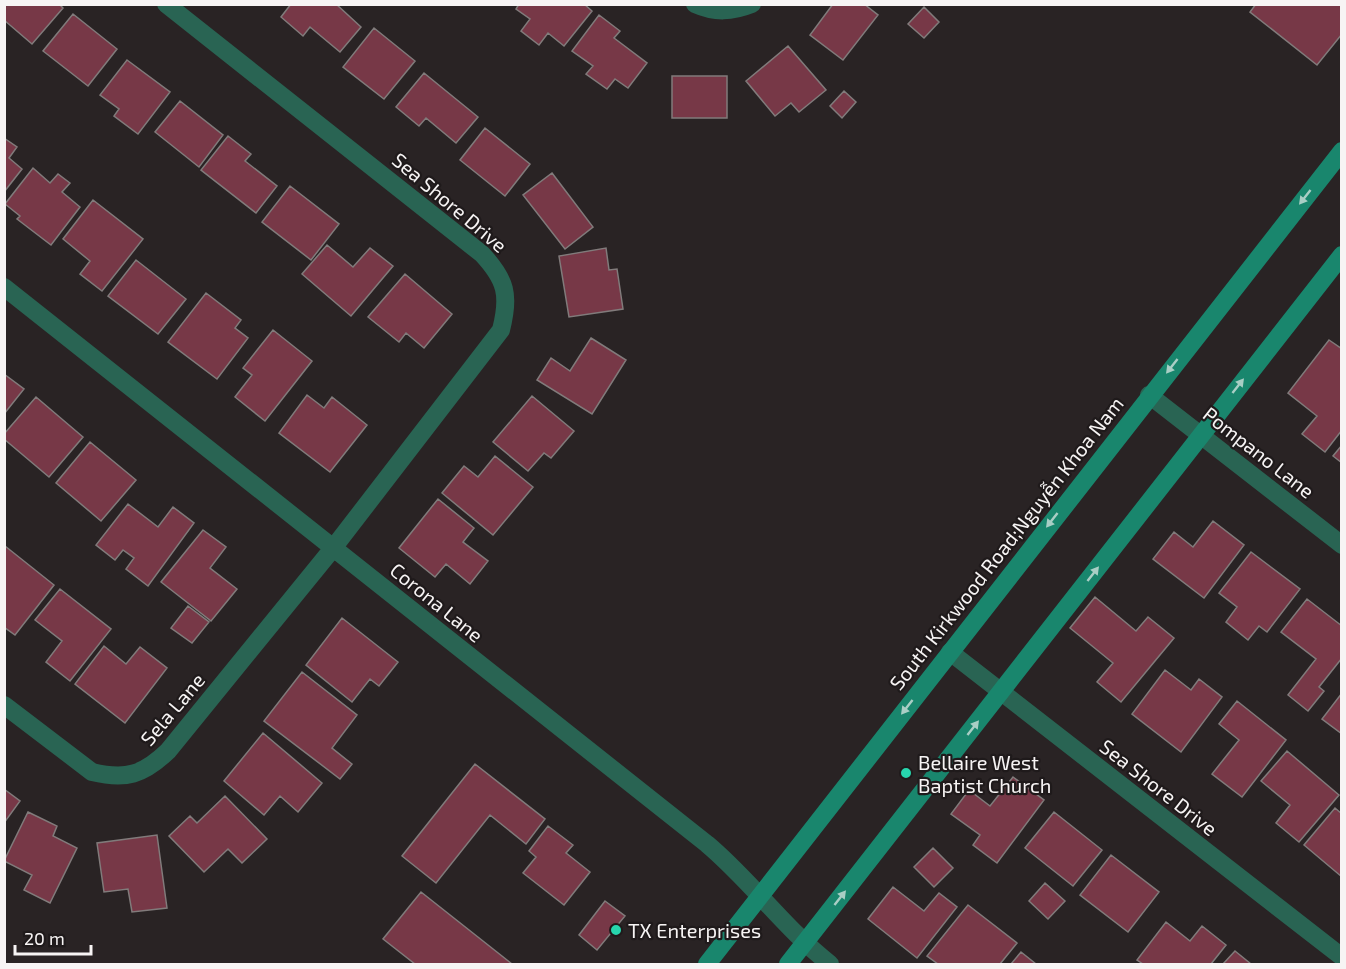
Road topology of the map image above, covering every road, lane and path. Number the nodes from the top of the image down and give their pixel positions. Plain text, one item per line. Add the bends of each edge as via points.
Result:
1 (166, 4) edge
2 (695, 4) edge
3 (747, 7) edge
4 (1341, 151) edge
5 (1341, 255) edge
6 (4, 288) edge
7 (1149, 395) junction
8 (1200, 434) junction
9 (1341, 545) edge
10 (334, 547) junction
11 (950, 652) junction
12 (1001, 692) junction
13 (4, 705) edge
14 (762, 896) junction
15 (804, 944) junction
16 (1341, 957) edge
17 (706, 964) edge
18 (788, 964) edge
19 (830, 964) edge

1 - 10 street, Sea Shore Drive via 482,254 500,276 506,295 501,330
2 - 3 street via 725,12
4 -> 7 main road, South Kirkwood Road;Nguyễn Khoa Nam
8 -> 5 main road
6 - 10 street, Corona Lane
7 - 8 street, Pompano Lane
7 -> 11 main road, South Kirkwood Road;Nguyễn Khoa Nam
8 - 9 street, Pompano Lane
12 -> 8 main road
10 - 13 street, Sela Lane via 153,766 136,774 107,776 92,772
10 - 14 street, Corona Lane via 706,844
11 - 12 street, Sea Shore Drive
11 -> 14 main road, South Kirkwood Road;Nguyễn Khoa Nam
15 -> 12 main road
12 - 16 street, Sea Shore Drive
14 - 15 street, Corona Lane
14 - 17 main road, South Kirkwood Road;Nguyễn Khoa Nam
15 - 18 main road
15 - 19 street, Corona Lane

